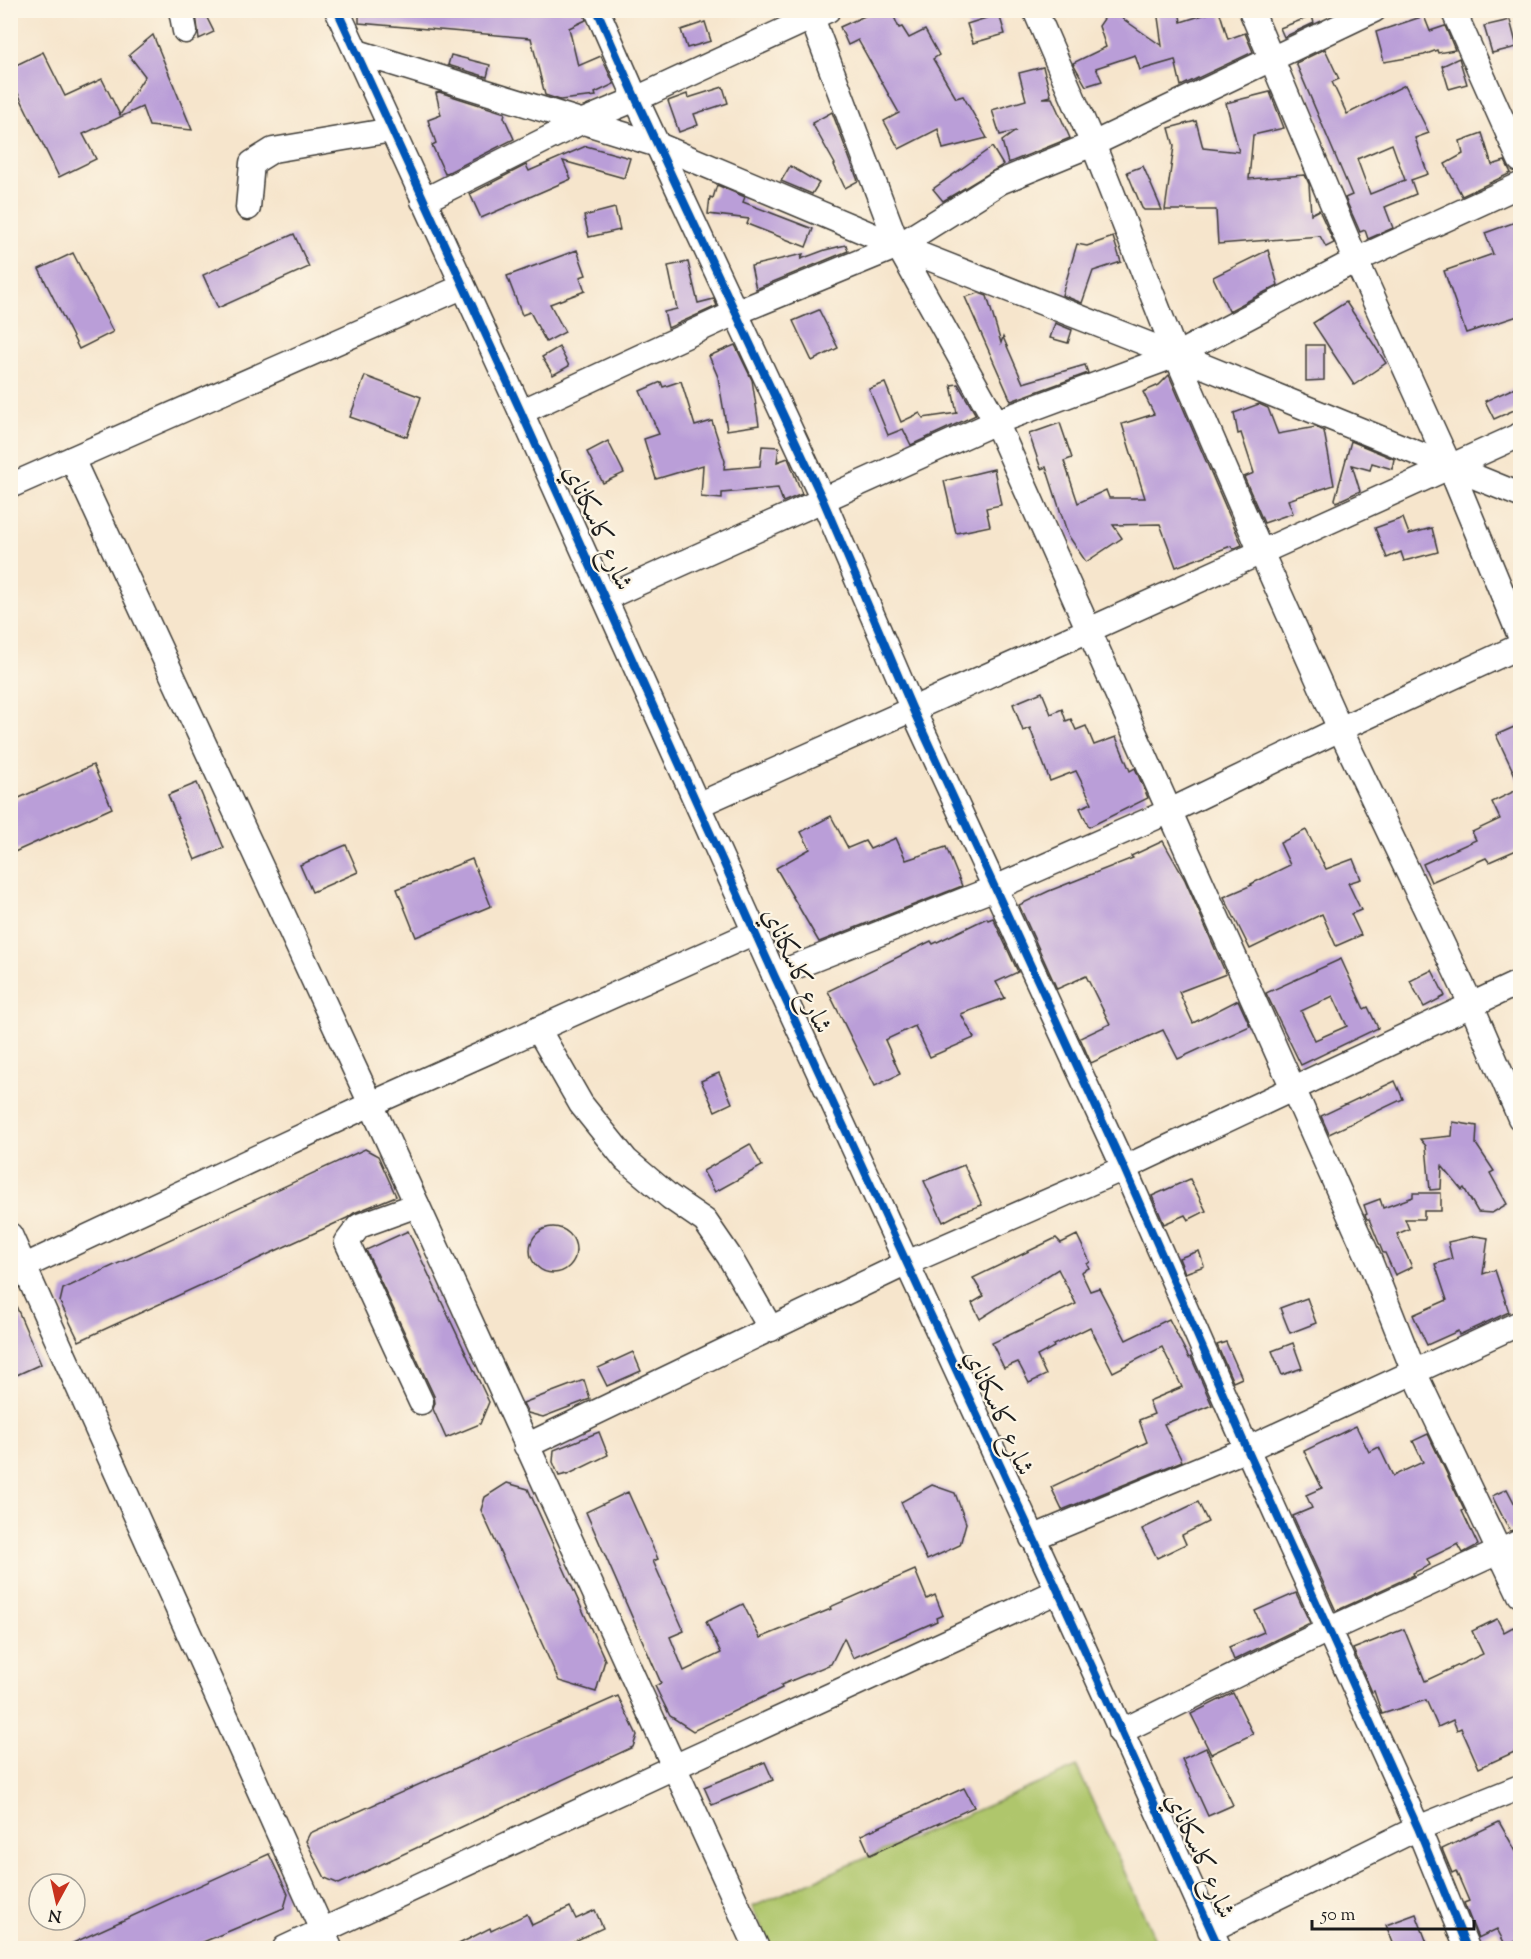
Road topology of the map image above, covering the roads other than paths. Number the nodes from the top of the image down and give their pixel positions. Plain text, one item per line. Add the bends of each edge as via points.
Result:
1 (337, 10) edge
2 (597, 10) edge
3 (1035, 10) edge
4 (1251, 10) edge
5 (1374, 10) edge
6 (1453, 10) edge
7 (817, 13) edge
8 (357, 52) junction
9 (1272, 59) junction
10 (636, 99) junction
11 (583, 121) junction
12 (392, 130) junction
13 (1093, 144) junction
14 (658, 145) junction
15 (1521, 160) edge
16 (1521, 184) edge
17 (423, 201) junction
18 (248, 208) dead end
19 (898, 246) junction
20 (1356, 260) junction
21 (462, 287) junction
22 (735, 313) junction
23 (1176, 354) junction
24 (521, 412) junction
25 (996, 422) junction
26 (1521, 435) edge
27 (72, 459) junction
28 (1450, 466) junction
29 (10, 486) edge
30 (1521, 495) edge
31 (823, 500) junction
32 (1261, 552) junction
33 (605, 598) junction
34 (1089, 628) junction
35 (1521, 636) edge
36 (1521, 646) edge
37 (913, 710) junction
38 (1340, 729) junction
39 (698, 805) junction
40 (1170, 811) junction
41 (995, 888) junction
42 (755, 932) junction
43 (774, 975) junction
44 (1521, 982) edge
45 (1471, 1004) junction
46 (538, 1029) junction
47 (1293, 1089) junction
48 (371, 1104) junction
49 (1521, 1118) edge
50 (1124, 1168) junction
51 (417, 1204) junction
52 (10, 1235) edge
53 (907, 1263) junction
54 (18, 1270) edge
55 (1521, 1323) edge
56 (771, 1329) junction
57 (1414, 1372) junction
58 (421, 1402) dead end
59 (526, 1446) junction
60 (1247, 1449) junction
61 (1032, 1538) junction
62 (1510, 1546) edge
63 (1058, 1591) junction
64 (1521, 1595) edge
65 (1328, 1630) junction
66 (1120, 1732) junction
67 (674, 1767) junction
68 (1521, 1787) edge
69 (1419, 1828) junction
70 (1214, 1939) edge
71 (326, 1940) edge
72 (285, 1948) edge
73 (757, 1948) edge
74 (1467, 1948) edge

1 - 8 street, شارع كاسكاناي
2 - 10 street
3 - 13 street
4 - 9 street
5 - 9 street
6 - 15 street
7 - 10 street
7 - 19 street
8 - 11 street
8 - 12 street, شارع كاسكاناي
9 - 13 street
9 - 20 street
10 - 11 street
10 - 14 street
11 - 14 street
11 - 17 street
12 - 17 street, شارع كاسكاناي
12 - 18 street via 273,150 252,163
13 - 19 street via 1000,182
13 - 23 street
14 - 19 street
14 - 22 street
16 - 20 street
17 - 21 street, شارع كاسكاناي
19 - 22 street
19 - 23 street
19 - 25 street
20 - 23 street
20 - 28 street
21 - 24 street, شارع كاسكاناي
21 - 27 street
22 - 24 street
22 - 31 street
23 - 25 street
23 - 28 street
23 - 32 street
24 - 33 street, شارع كاسكاناي
25 - 31 street
25 - 34 street
26 - 28 street
27 - 29 street
27 - 48 street
28 - 30 street
28 - 32 street
28 - 35 street
31 - 33 street
31 - 37 street
32 - 34 street
32 - 38 street
33 - 39 street, شارع كاسكاناي
34 - 37 street
34 - 40 street
36 - 38 street
37 - 39 street
37 - 41 street
38 - 40 street
38 - 45 street
39 - 42 street, شارع كاسكاناي
40 - 41 street
40 - 47 street
41 - 43 street
41 - 50 street
42 - 43 street, شارع كاسكاناي
42 - 46 street
43 - 53 street, شارع كاسكاناي
44 - 45 street
45 - 47 street
45 - 49 street
46 - 48 street
46 - 56 street via 581,1104 626,1160 705,1221
47 - 50 street
47 - 57 street via 1370,1261
48 - 51 street
48 - 54 street
50 - 53 street
50 - 60 street
51 - 58 street via 360,1226 346,1242
51 - 59 street
52 - 54 street
53 - 56 street
53 - 61 street, شارع كاسكاناي
54 - 71 street
55 - 57 street
56 - 59 street
57 - 60 street
57 - 62 street
59 - 67 street
60 - 61 street
60 - 65 street
61 - 63 street, شارع كاسكاناي
62 - 64 street
62 - 65 street
63 - 66 street, شارع كاسكاناي
63 - 67 street
65 - 66 street
65 - 69 street
66 - 70 street, شارع كاسكاناي
67 - 71 street
67 - 73 street
68 - 69 street
69 - 70 street
69 - 74 street
71 - 72 street

